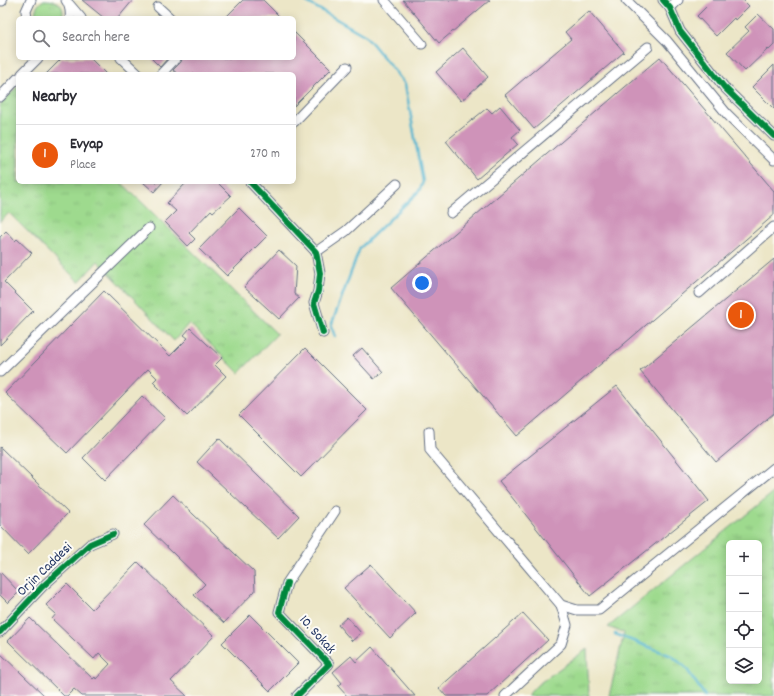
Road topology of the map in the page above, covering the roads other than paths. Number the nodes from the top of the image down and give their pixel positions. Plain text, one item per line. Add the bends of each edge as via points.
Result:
1 (31, 0) edge
2 (384, 0) edge
3 (626, 0) edge
4 (663, 0) edge
5 (678, 0) edge
6 (67, 2) edge
7 (158, 7) dead end
8 (670, 8) junction
9 (27, 16) edge
10 (70, 16) edge
11 (80, 16) edge
12 (168, 16) edge
13 (422, 44) dead end
14 (648, 47) dead end
15 (36, 60) edge
16 (123, 60) edge
17 (174, 60) edge
18 (347, 67) dead end
19 (24, 72) edge
20 (136, 72) edge
21 (163, 72) edge
22 (16, 80) edge
23 (0, 97) edge
24 (296, 120) edge
25 (774, 136) edge
26 (774, 160) edge
27 (252, 184) edge
28 (397, 184) dead end
29 (451, 213) dead end
30 (774, 227) edge
31 (149, 228) dead end
32 (316, 252) junction
33 (699, 293) dead end
34 (323, 332) dead end
35 (0, 372) edge
36 (429, 431) dead end
37 (774, 468) edge
38 (334, 511) dead end
39 (113, 534) dead end
40 (561, 605) junction
41 (0, 632) edge
42 (297, 696) edge
43 (505, 696) edge

1 - 9 street
2 - 13 street
3 - 26 street via 667,41 727,114
4 - 8 street
5 - 8 street
6 - 10 street
6 - 11 street
7 - 12 street
8 - 25 street via 680,31 724,87
14 - 29 street
15 - 19 street
16 - 20 street
17 - 21 street
18 - 24 street
22 - 23 street
27 - 32 street
28 - 32 street via 346,231
30 - 33 street
31 - 35 street
32 - 34 street via 320,273 314,303
36 - 40 street via 430,450
37 - 40 street via 599,610 577,610
38 - 42 street, 10. Sokak via 287,583 279,612 329,664
39 - 41 street, Orjin Caddesi via 90,544 42,587
40 - 43 street via 567,625 561,644

